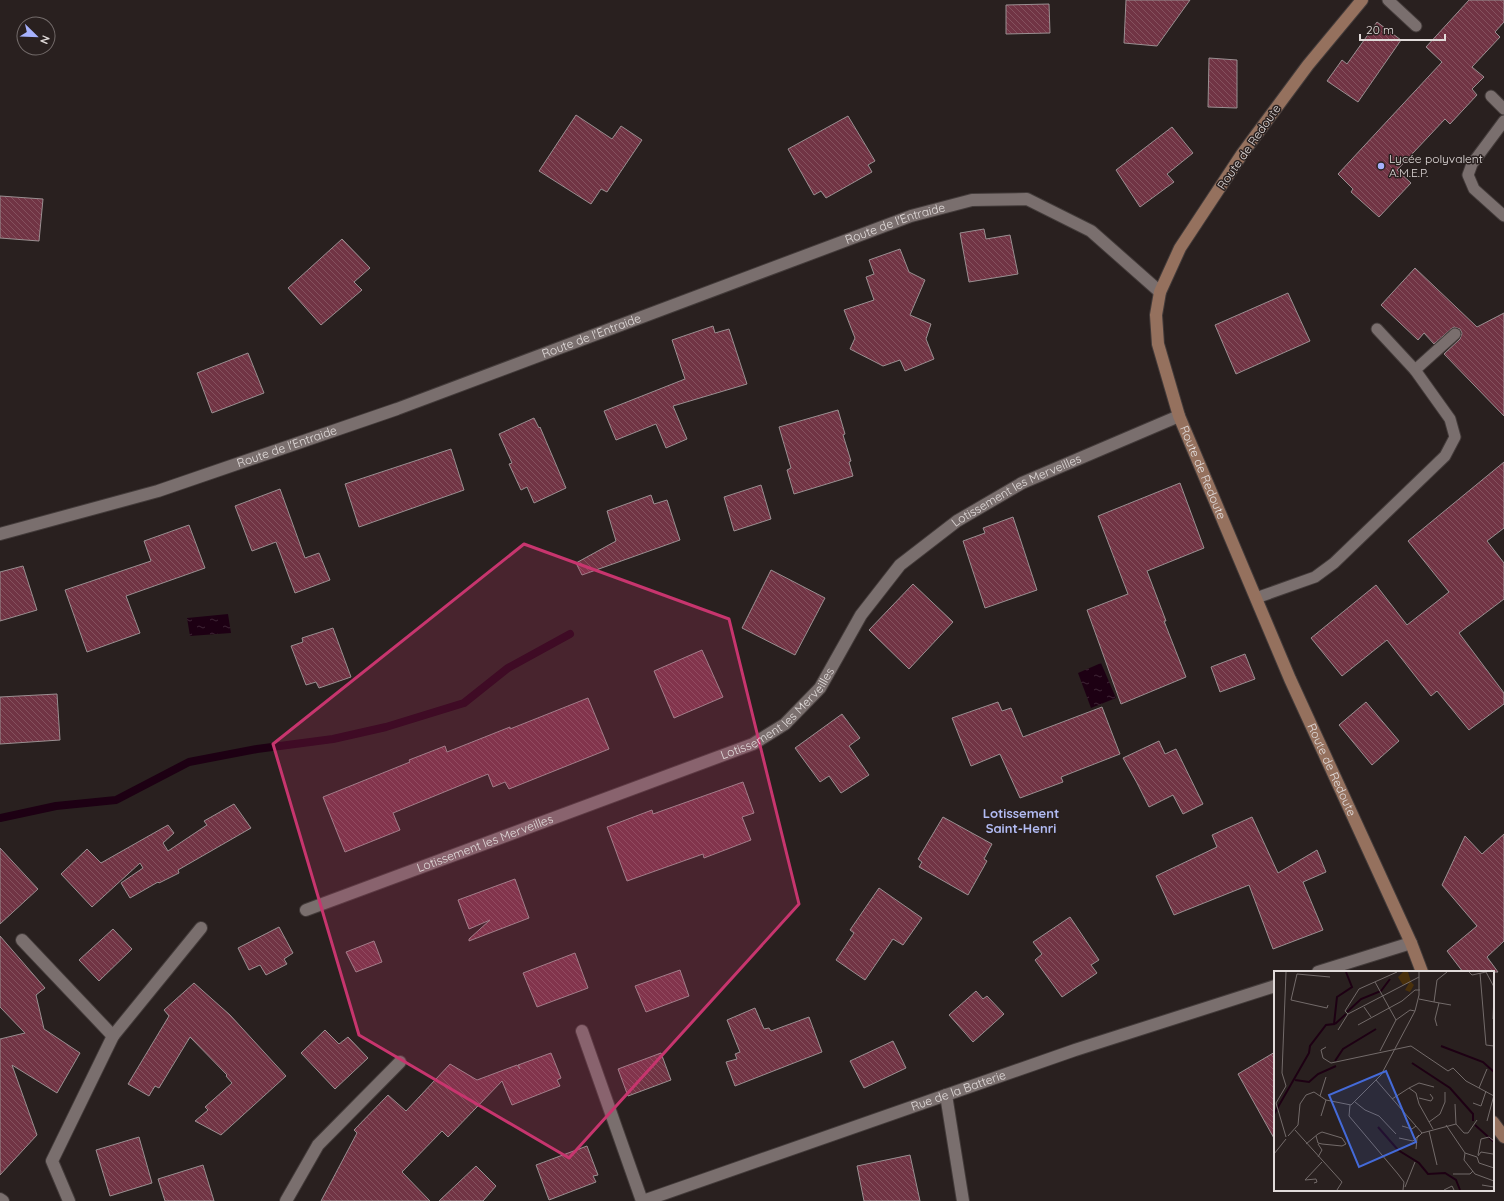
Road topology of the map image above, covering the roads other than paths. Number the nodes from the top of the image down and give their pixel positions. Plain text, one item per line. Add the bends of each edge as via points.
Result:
1 (1362, 0) edge
2 (1388, 0) edge
3 (1416, 26) dead end
4 (1491, 96) dead end
5 (1504, 109) edge
6 (1504, 121) edge
7 (1504, 216) edge
8 (1160, 292) junction
9 (1376, 329) dead end
10 (1456, 334) dead end
11 (1415, 370) junction
12 (1179, 416) junction
13 (0, 534) edge
14 (1256, 598) junction
15 (306, 910) dead end
16 (201, 928) dead end
17 (22, 940) dead end
18 (1410, 943) junction
19 (1321, 971) edge
20 (1422, 971) edge
21 (1274, 986) edge
22 (582, 1031) dead end
23 (114, 1036) junction
24 (400, 1062) dead end
25 (946, 1095) junction
26 (1494, 1123) edge
27 (1504, 1137) edge
28 (0, 1199) edge
29 (3, 1201) edge
30 (69, 1201) edge
31 (286, 1201) edge
32 (643, 1201) edge
33 (963, 1201) edge

1 - 8 main road, Route de Redoute via 1308,65 1242,154 1180,248
2 - 3 lane
4 - 5 lane
6 - 7 lane via 1472,164 1468,175 1474,189
8 - 12 main road, Route de Redoute via 1156,315 1158,344
8 - 13 street, Route de l'Entraide via 1091,231 1027,199 972,200 911,216 390,412 158,491
9 - 11 lane
10 - 11 lane
11 - 14 lane via 1450,419 1455,437 1445,456 1334,564 1315,577
12 - 14 main road, Route de Redoute
12 - 15 street, Lotissement les Merveilles via 1022,483 957,521 900,565 861,615 820,688 785,724 754,744
14 - 18 main road, Route de Redoute via 1293,686
16 - 23 street
17 - 23 street
18 - 19 street
18 - 20 main road, Route de Redoute
21 - 25 street, Rue de la Batterie via 1075,1050
22 - 32 street
23 - 30 street via 52,1161
24 - 31 street via 318,1145
25 - 32 street, Rue de la Batterie
25 - 33 street
26 - 27 main road
28 - 29 street

